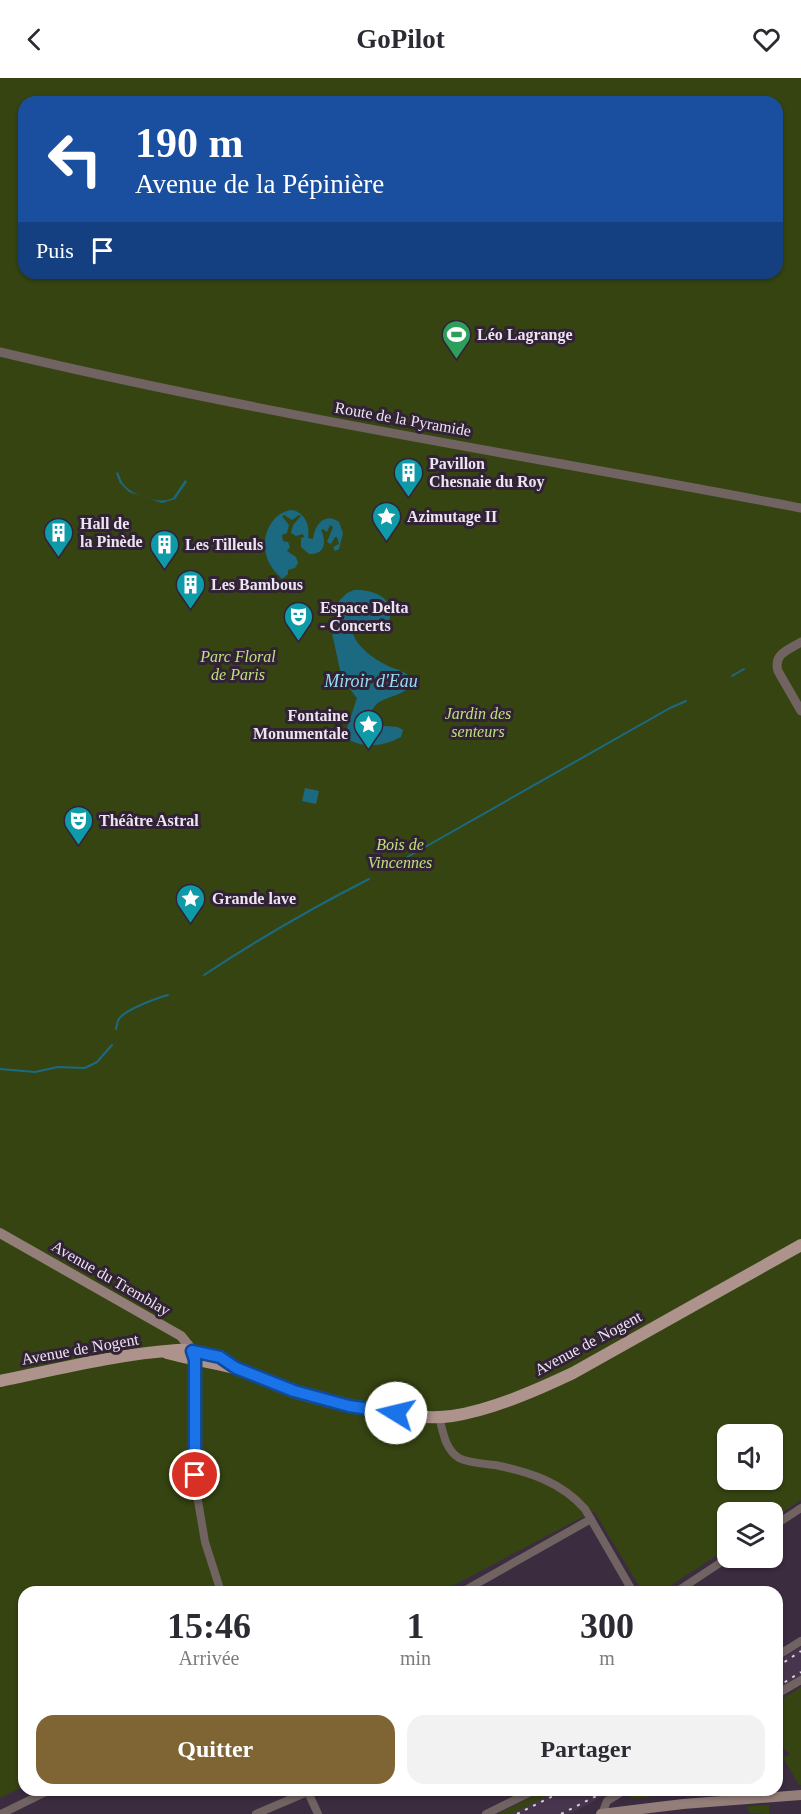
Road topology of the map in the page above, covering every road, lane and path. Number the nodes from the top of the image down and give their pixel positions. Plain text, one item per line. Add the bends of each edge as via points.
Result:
1 (0, 352) edge
2 (801, 508) edge
3 (801, 642) edge
4 (801, 711) edge
5 (0, 1233) edge
6 (801, 1245) edge
7 (181, 1336) junction
8 (194, 1356) junction
9 (220, 1357) junction
10 (236, 1368) junction
11 (0, 1381) edge
12 (439, 1417) junction
13 (801, 1508) edge
14 (591, 1518) junction
15 (783, 1520) edge
16 (717, 1565) edge
17 (219, 1586) edge
18 (472, 1586) edge
19 (630, 1586) edge
20 (685, 1586) edge
21 (801, 1641) edge
22 (783, 1652) edge
23 (801, 1680) edge
24 (783, 1691) edge
25 (783, 1795) edge
26 (801, 1795) edge
27 (38, 1796) edge
28 (296, 1796) edge
29 (311, 1796) edge
30 (523, 1796) edge
31 (615, 1796) edge
32 (737, 1796) edge
33 (1, 1814) edge
34 (256, 1814) edge
35 (318, 1814) edge
36 (486, 1814) edge
37 (601, 1814) edge

1 - 2 street, Route de la Pyramide via 270,410
3 - 4 street via 777,660 778,671
5 - 7 main road, Avenue du Tremblay
6 - 12 main road, Avenue de Nogent via 573,1373 493,1405
7 - 8 main road, Avenue du Tremblay
7 - 9 main road
8 - 9 main road, Avenue de Nogent
8 - 10 main road, Avenue de Nogent
8 - 11 main road, Avenue de Nogent via 176,1350 141,1353
8 - 17 street via 197,1497 205,1542
9 - 10 main road, Avenue de Nogent
10 - 12 main road, Avenue de Nogent via 294,1391 349,1406
12 - 14 street via 447,1444 459,1458 516,1469 552,1482 575,1498
13 - 15 street
14 - 18 street
14 - 19 street
16 - 20 street
21 - 22 street
23 - 24 street
25 - 26 main road
27 - 33 street
28 - 34 street
29 - 35 street
30 - 36 street
31 - 37 street via 607,1801
32 - 37 main road

